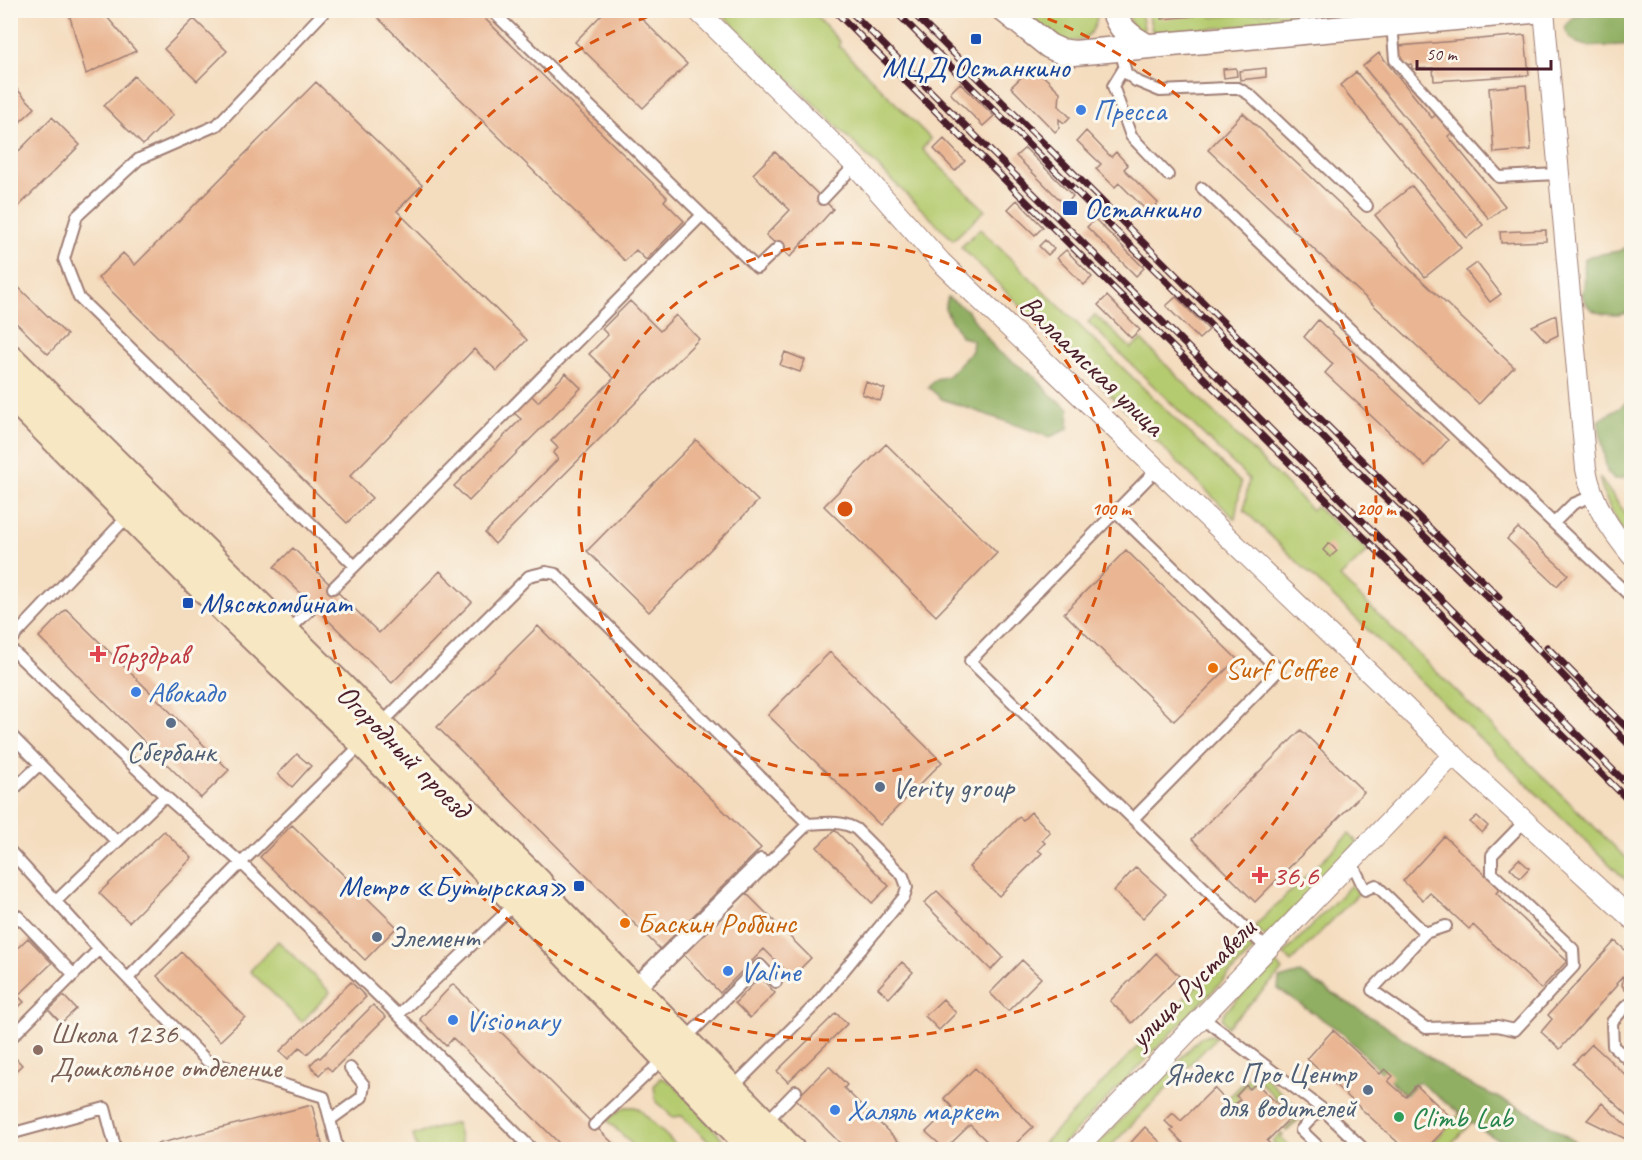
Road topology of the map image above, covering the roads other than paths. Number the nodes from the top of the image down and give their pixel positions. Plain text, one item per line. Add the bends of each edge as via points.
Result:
1 (326, 10) edge
2 (491, 10) edge
3 (697, 10) edge
4 (1004, 10) edge
5 (1543, 10) edge
6 (1115, 14) edge
7 (1461, 14) edge
8 (1392, 24) junction
9 (1147, 46) junction
10 (1080, 52) junction
11 (1122, 58) junction
12 (855, 165) junction
13 (1557, 174) junction
14 (1168, 175) dead end
15 (1202, 188) dead end
16 (823, 199) dead end
17 (1367, 206) dead end
18 (701, 216) junction
19 (779, 246) dead end
20 (10, 359) edge
21 (10, 393) edge
22 (1157, 469) junction
23 (1592, 496) junction
24 (1116, 512) junction
25 (131, 513) junction
26 (1554, 523) junction
27 (1632, 556) edge
28 (355, 566) junction
29 (333, 588) dead end
30 (1632, 598) edge
31 (314, 606) dead end
32 (286, 633) junction
33 (10, 640) edge
34 (10, 648) edge
35 (371, 734) junction
36 (10, 735) edge
37 (1453, 755) junction
38 (40, 764) junction
39 (10, 793) edge
40 (165, 796) junction
41 (1133, 819) junction
42 (1526, 820) junction
43 (808, 824) junction
44 (117, 842) junction
45 (10, 851) edge
46 (761, 859) dead end
47 (1351, 861) junction
48 (240, 863) junction
49 (56, 902) junction
50 (518, 902) junction
51 (1632, 919) edge
52 (10, 924) edge
53 (1446, 926) dead end
54 (1425, 933) junction
55 (1266, 948) junction
56 (99, 949) junction
57 (74, 975) junction
58 (128, 978) junction
59 (776, 982) dead end
60 (634, 990) junction
61 (1632, 1005) edge
62 (398, 1016) junction
63 (1202, 1017) junction
64 (10, 1039) edge
65 (675, 1048) junction
66 (1632, 1064) edge
67 (350, 1068) dead end
68 (731, 1089) junction
69 (796, 1091) dead end
70 (1321, 1108) junction
71 (330, 1120) junction
72 (594, 1125) dead end
73 (10, 1134) edge
74 (760, 1137) edge
75 (522, 1145) edge
76 (116, 1149) edge
77 (338, 1149) edge
78 (533, 1149) edge
79 (790, 1149) edge
80 (1077, 1149) edge
81 (1322, 1149) edge
82 (1365, 1149) edge

1 - 28 lane via 217,124 139,159 77,216 64,259 79,298
2 - 18 lane
3 - 12 street, Валаамская улица
4 - 10 street via 1049,46
5 - 7 street
5 - 13 street
6 - 9 street via 1129,35
6 - 10 street via 1101,38
7 - 8 street
8 - 9 street
8 - 13 lane via 1395,60 1499,177
9 - 11 street
10 - 11 street
11 - 14 lane via 1113,86 1131,136
11 - 17 lane via 1131,78 1161,92 1238,88 1250,95
12 - 16 lane
12 - 22 street, Валаамская улица via 941,262
13 - 23 street via 1586,469
15 - 26 lane
18 - 19 lane via 757,268
18 - 28 lane
20 - 32 main road, Огородный проезд
21 - 25 main road, Огородный проезд
22 - 24 lane
22 - 37 street, Валаамская улица
23 - 26 lane via 1573,504
23 - 27 street
24 - 41 lane via 970,661
24 - 41 lane via 1279,670
25 - 33 lane
25 - 35 main road, Огородный проезд via 230,614
26 - 30 lane
28 - 29 lane
31 - 32 lane
32 - 35 main road, Огородный проезд
34 - 40 lane
35 - 43 lane via 529,576 556,574
35 - 48 lane
35 - 50 main road, Огородный проезд
35 - 60 main road, Огородный проезд via 538,883 555,908
36 - 38 lane
37 - 42 street, Валаамская улица
37 - 47 street, улица Руставели
38 - 39 lane
38 - 44 lane
40 - 44 lane
40 - 48 lane
41 - 55 lane
42 - 51 street, Валаамская улица
42 - 54 lane via 1492,855 1492,873 1573,949 1574,966 1515,1030 1497,1026 1426,1028 1372,990
43 - 60 lane
43 - 68 lane via 837,822 856,829 903,876 906,892 818,1003
44 - 49 lane
45 - 49 lane
46 - 60 lane
47 - 54 lane via 1365,890 1376,885
47 - 55 street, улица Руставели
48 - 58 lane
48 - 62 lane
49 - 56 lane
50 - 62 lane
50 - 65 main road, Огородный проезд
52 - 57 lane via 18,916
53 - 54 lane
55 - 63 street, улица Руставели
56 - 57 lane
56 - 58 lane
57 - 64 lane
58 - 71 lane via 207,1061 324,1097
59 - 65 lane via 760,965
60 - 65 main road, Огородный проезд
61 - 66 lane via 1612,1022 1613,1046
62 - 75 lane
63 - 70 lane
63 - 80 street, улица Руставели
65 - 68 main road, Огородный проезд
65 - 72 lane
65 - 74 main road, Огородный проезд
67 - 71 lane via 364,1084 362,1097
68 - 74 main road, Огородный проезд
69 - 74 lane
70 - 81 lane via 1301,1130
70 - 82 lane
71 - 77 lane
73 - 76 lane via 105,1108
74 - 79 main road, Огородный проезд
75 - 78 lane

